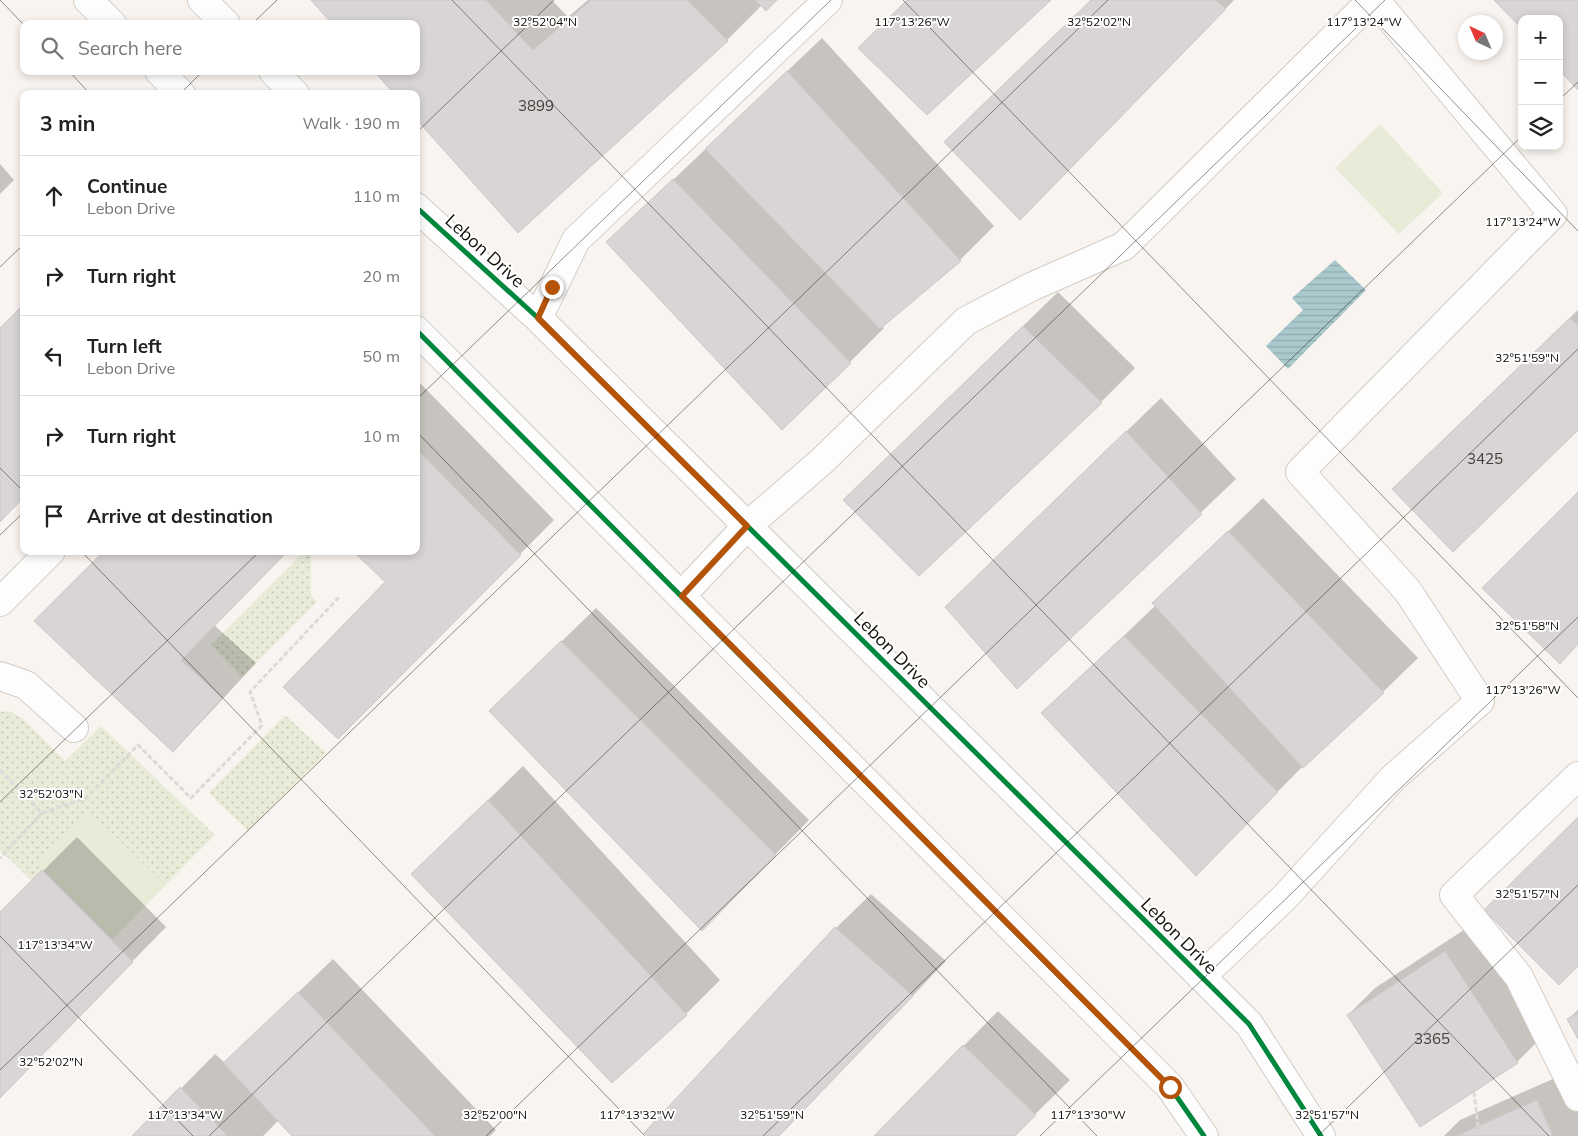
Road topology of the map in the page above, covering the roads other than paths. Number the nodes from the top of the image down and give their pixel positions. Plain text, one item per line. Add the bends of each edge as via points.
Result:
1 (88, 0) edge
2 (202, 0) edge
3 (828, 0) edge
4 (1373, 0) edge
5 (108, 20) edge
6 (222, 20) edge
7 (163, 75) edge
8 (277, 75) edge
9 (177, 90) edge
10 (291, 90) edge
11 (420, 211) edge
12 (538, 318) junction
13 (420, 334) edge
14 (747, 526) junction
15 (47, 555) edge
16 (682, 596) junction
17 (0, 602) edge
18 (0, 676) edge
19 (74, 728) dead end
20 (1578, 776) edge
21 (1201, 977) junction
22 (1578, 1096) edge
23 (1204, 1136) edge
24 (1321, 1136) edge

1 - 5 street
2 - 6 street
3 - 12 street via 576,240
4 - 14 street via 1124,246 1031,287 966,321 822,461
4 - 21 street via 1553,214 1300,472 1407,590 1480,701 1393,778 1284,896
7 - 9 street
8 - 10 street
11 - 12 street, Lebon Drive
12 - 14 street, Lebon Drive
13 - 16 street
14 - 16 street
14 - 21 street, Lebon Drive
15 - 17 street
16 - 23 street via 1170,1087
18 - 19 street via 26,685
20 - 22 street via 1454,895 1519,977
21 - 24 street, Lebon Drive via 1249,1024

